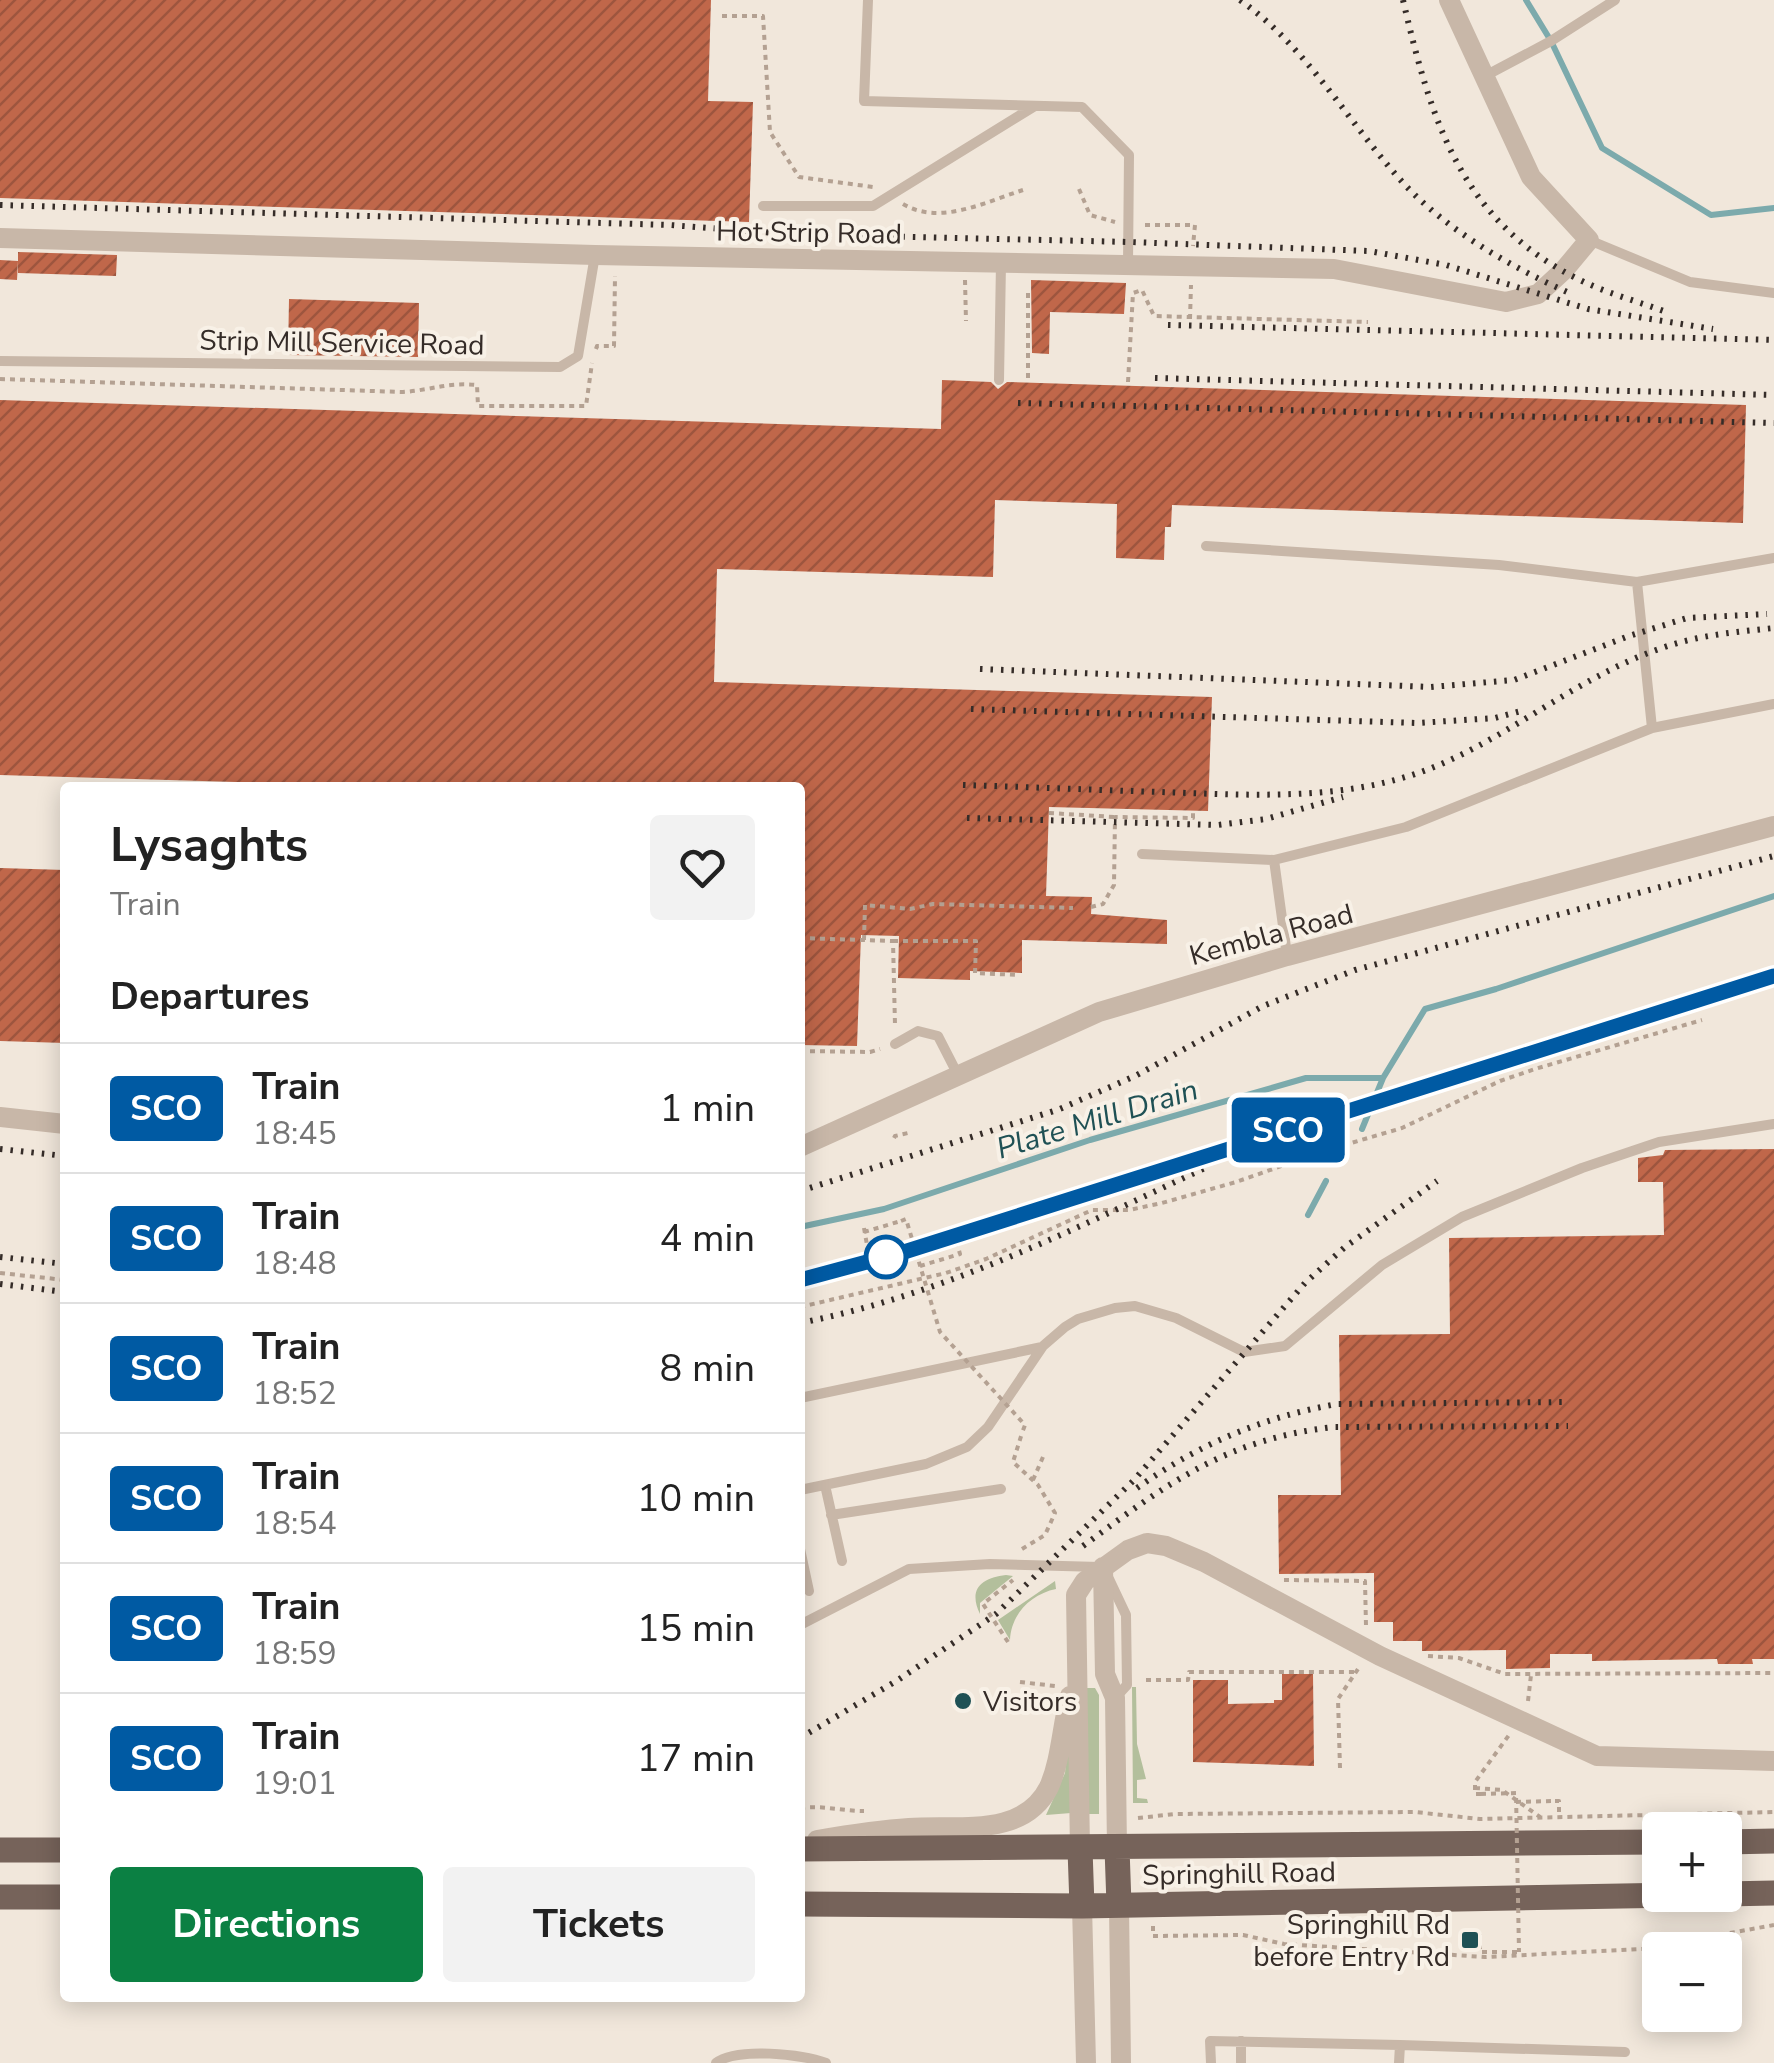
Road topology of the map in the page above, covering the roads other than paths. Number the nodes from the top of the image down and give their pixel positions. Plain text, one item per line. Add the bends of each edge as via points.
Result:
1 (868, 0) edge
2 (1449, 0) edge
3 (1615, 0) edge
4 (1484, 77) junction
5 (1036, 106) junction
6 (763, 206) dead end
7 (0, 238) edge
8 (1588, 240) junction
9 (595, 255) junction
10 (1001, 263) junction
11 (1128, 265) junction
12 (1774, 293) edge
13 (0, 362) edge
14 (999, 380) dead end
15 (1206, 546) dead end
16 (1774, 558) edge
17 (1637, 582) junction
18 (1774, 704) edge
19 (1652, 728) junction
20 (1774, 826) edge
21 (1142, 854) dead end
22 (1274, 860) junction
23 (1288, 956) junction
24 (894, 1044) road end
25 (959, 1077) junction
26 (0, 1117) edge
27 (60, 1123) edge
28 (1774, 1124) edge
29 (805, 1145) edge
30 (1044, 1346) junction
31 (805, 1397) edge
32 (825, 1485) junction
33 (805, 1489) edge
34 (1001, 1489) dead end
35 (832, 1514) junction
36 (842, 1561) dead end
37 (1104, 1567) junction
38 (805, 1573) edge
39 (809, 1591) dead end
40 (805, 1622) edge
41 (1076, 1674) junction
42 (1106, 1674) junction
43 (1115, 1698) junction
44 (1774, 1760) edge
45 (1774, 1841) edge
46 (1642, 1842) edge
47 (1742, 1842) edge
48 (805, 1845) edge
49 (805, 1846) edge
50 (1117, 1848) junction
51 (1080, 1849) junction
52 (0, 1850) edge
53 (60, 1850) edge
54 (1774, 1893) edge
55 (1742, 1894) edge
56 (0, 1896) edge
57 (1642, 1896) edge
58 (60, 1897) edge
59 (805, 1904) edge
60 (1119, 1905) junction
61 (1082, 1906) junction
62 (1241, 2042) junction
63 (1400, 2045) junction
64 (1625, 2052) dead end
65 (716, 2063) edge
66 (826, 2063) edge
67 (1086, 2063) edge
68 (1121, 2063) edge
69 (1210, 2063) edge
70 (1241, 2063) edge
71 (1399, 2063) edge

1 - 5 lane via 864,101
2 - 4 street
3 - 4 lane
4 - 8 street via 1531,177
5 - 6 lane via 873,206
5 - 11 lane via 1082,108 1129,155
7 - 9 street, Hot Strip Road
8 - 11 street, Hot Strip Road via 1538,294 1506,302 1334,269
8 - 12 lane via 1690,282
9 - 10 street, Hot Strip Road
9 - 13 lane, Strip Mill Service Road via 578,356 560,367
10 - 11 street, Hot Strip Road
10 - 14 lane
15 - 17 lane
16 - 17 lane
17 - 19 lane
18 - 19 lane
19 - 22 lane via 1406,826
20 - 23 street, Kembla Road
21 - 22 lane
22 - 23 lane
23 - 25 street, Kembla Road via 1099,1012
24 - 25 lane via 918,1031 938,1036
25 - 29 street, Kembla Road
26 - 27 street
28 - 30 lane via 1659,1142 1462,1217 1382,1266 1285,1346 1244,1352 1135,1306 1078,1319
30 - 31 lane
30 - 32 lane via 967,1447 926,1464
32 - 33 lane
32 - 35 lane
34 - 35 lane
35 - 36 lane
37 - 40 lane via 909,1569
37 - 41 street via 1077,1592
37 - 42 street
37 - 43 lane via 1126,1615 1127,1685
37 - 44 street via 1140,1545 1185,1552 1371,1651 1598,1756
38 - 39 lane
41 - 42 street
41 - 48 street via 1051,1780 1027,1814 1003,1823 910,1828
41 - 51 street
42 - 43 street
43 - 50 street
45 - 47 main road
46 - 50 main road, Springhill Road
49 - 51 main road, Springhill Road
50 - 51 main road, Springhill Road
50 - 60 main road
51 - 61 main road
52 - 53 main road
54 - 55 main road
56 - 58 main road
57 - 60 main road, Springhill Road
59 - 61 main road, Springhill Road
60 - 61 main road, Springhill Road
60 - 68 street
61 - 67 street
62 - 63 lane
62 - 69 lane via 1210,2041
62 - 70 lane
63 - 64 lane
63 - 71 lane
65 - 66 lane via 742,2053

